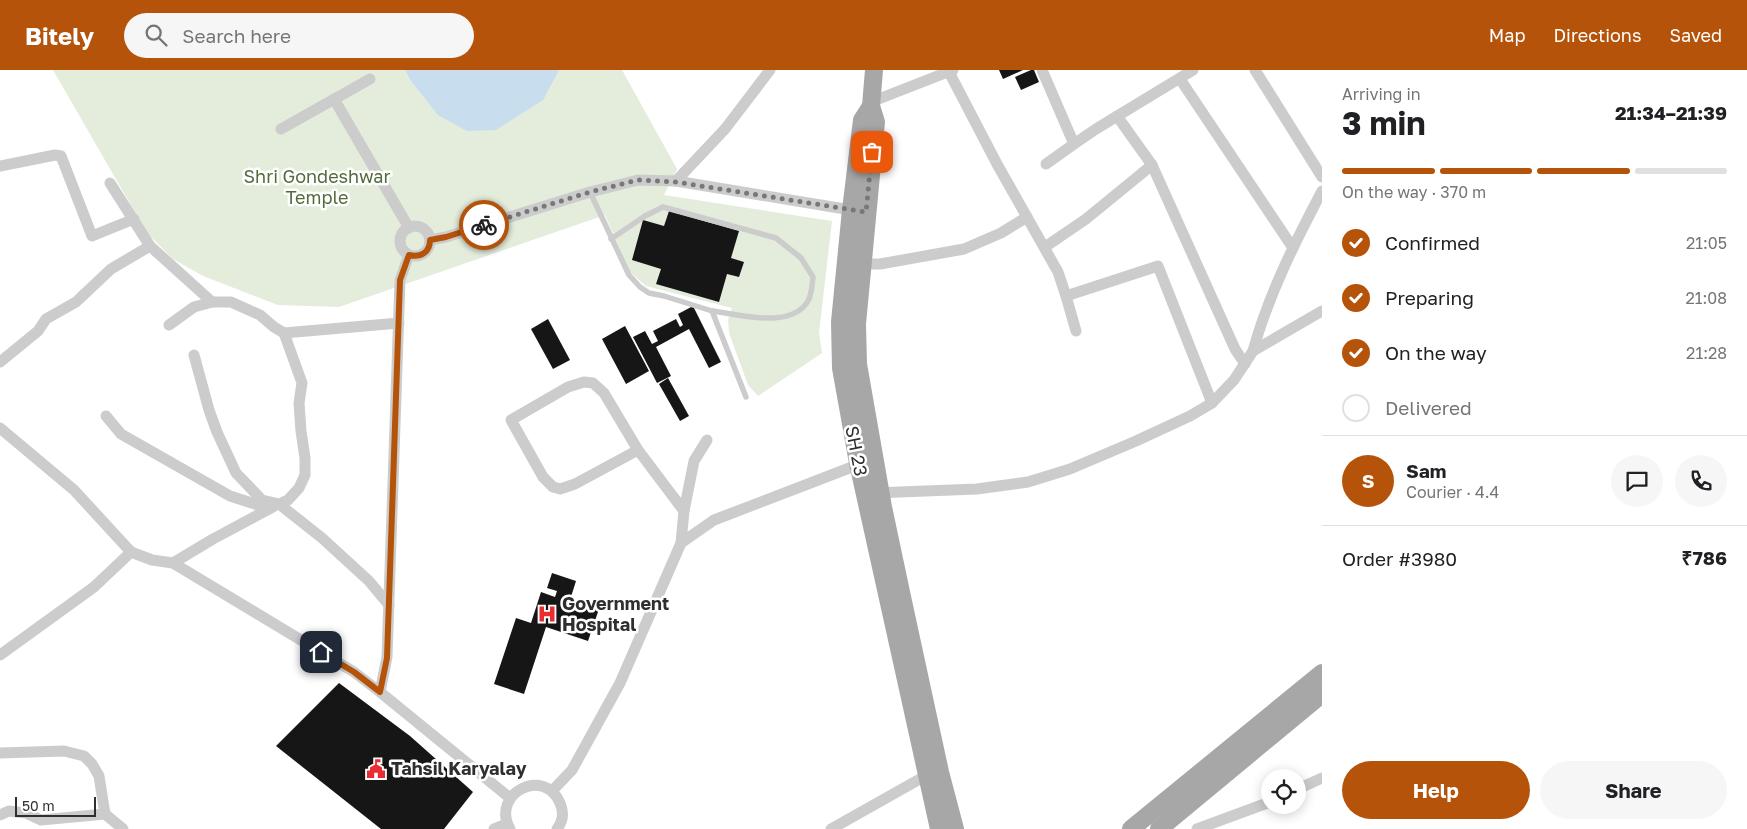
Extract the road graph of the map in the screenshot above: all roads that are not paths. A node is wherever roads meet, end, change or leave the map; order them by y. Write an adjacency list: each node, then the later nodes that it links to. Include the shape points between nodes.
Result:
1 (770, 70): 18 (street, via 725,129)
2 (874, 70): 10 (main road)
3 (1042, 70): 13 (street)
4 (1193, 70): 8 (street)
5 (1255, 70): 17 (street)
6 (951, 71): 10 (street); 23 (street)
7 (370, 79): 9 (street)
8 (1180, 79): 11 (street); 30 (street)
9 (334, 99): 12 (street); 25 (street)
10 (871, 104): 22 (main road, via 876,122 865,150)
11 (1117, 116): 13 (street); 15 (street)
12 (281, 129)
13 (1074, 144): 14 (street)
14 (1046, 164)
15 (1152, 165): 29 (street, via 1086,219); 45 (street)
16 (0, 166): 24 (street, via 56,154 61,156 92,236)
17 (1322, 177)
18 (676, 182): 21 (street, via 638,180); 22 (street)
19 (110, 183): 24 (street)
20 (1322, 191): 30 (street)
21 (590, 192): 26 (lane); 27 (street)
22 (859, 211): 32 (main road); 33 (main road)
23 (1027, 217): 29 (street); 32 (street, via 964,249 880,264)
24 (134, 219): 28 (street)
25 (408, 228): 27 (street, via 423,229); 31 (street, via 402,234 400,244)
26 (611, 239): 36 (lane, via 629,275 644,290); 36 (lane, via 663,207 776,238 801,258 813,278 810,299 788,316 757,318)
27 (430, 240): 31 (street, via 426,251 418,256)
28 (150, 246): 35 (street); 44 (street, via 111,269 76,302 46,319 38,331)
29 (1045, 247): 34 (street)
30 (1293, 248): 42 (street, via 1259,328)
31 (409, 255): 38 (street, via 400,280)
32 (861, 264): 33 (main road)
33 (851, 292): 52 (main road, via 857,324)
34 (1066, 296): 40 (street); 47 (street, via 1158,266)
35 (212, 302): 39 (street, via 194,307); 41 (street, via 231,302 260,315)
36 (712, 311): 46 (lane)
37 (1322, 311): 42 (street)
38 (399, 323): 41 (street); 59 (street)
39 (168, 325)
40 (1076, 331)
41 (284, 333): 54 (street, via 302,383 299,402 305,475 299,488)
42 (1253, 351): 45 (street)
43 (194, 355): 54 (street, via 211,417 236,473 262,500)
44 (0, 362)
45 (1245, 364): 47 (street)
46 (746, 398)
47 (1212, 403): 53 (street, via 1120,448 1028,482 977,489)
48 (106, 416): 54 (street, via 121,434 230,496 261,506)
49 (0, 428): 57 (street, via 74,490)
50 (707, 440): 55 (street, via 694,461)
51 (638, 450): 51 (street, via 560,489 553,487 544,477 511,420 568,386 593,383 604,393); 55 (street)
52 (866, 461): 53 (main road); 56 (street, via 714,520)
53 (873, 493): 65 (main road)
54 (279, 504): 58 (street); 59 (street, via 369,580)
55 (684, 511): 56 (street)
56 (681, 543): 68 (street, via 620,683 572,770)
57 (131, 552): 58 (street); 60 (street, via 94,587)
58 (173, 563): 62 (street, via 354,672)
59 (389, 605): 62 (street, via 387,658)
60 (0, 654)
61 (1322, 673): 80 (main road)
62 (380, 692): 69 (street)
63 (1322, 694): 81 (main road)
64 (0, 753): 71 (street, via 64,751 84,756 99,776)
65 (934, 773): 73 (main road); 79 (street)
66 (1322, 778): 67 (street)
67 (1306, 785)
68 (552, 791): 69 (street, via 534,785 516,791); 78 (street, via 562,807)
69 (510, 798): 75 (street, via 506,815)
70 (1261, 805): 82 (street)
71 (105, 814): 74 (street); 76 (street)
72 (0, 815): 74 (street, via 9,811 26,813)
73 (946, 823)
74 (43, 824)
75 (509, 826): 77 (street)
76 (123, 829)
77 (494, 829)
78 (557, 829)
79 (831, 829)
80 (1131, 829)
81 (1159, 829)
82 (1197, 829)

